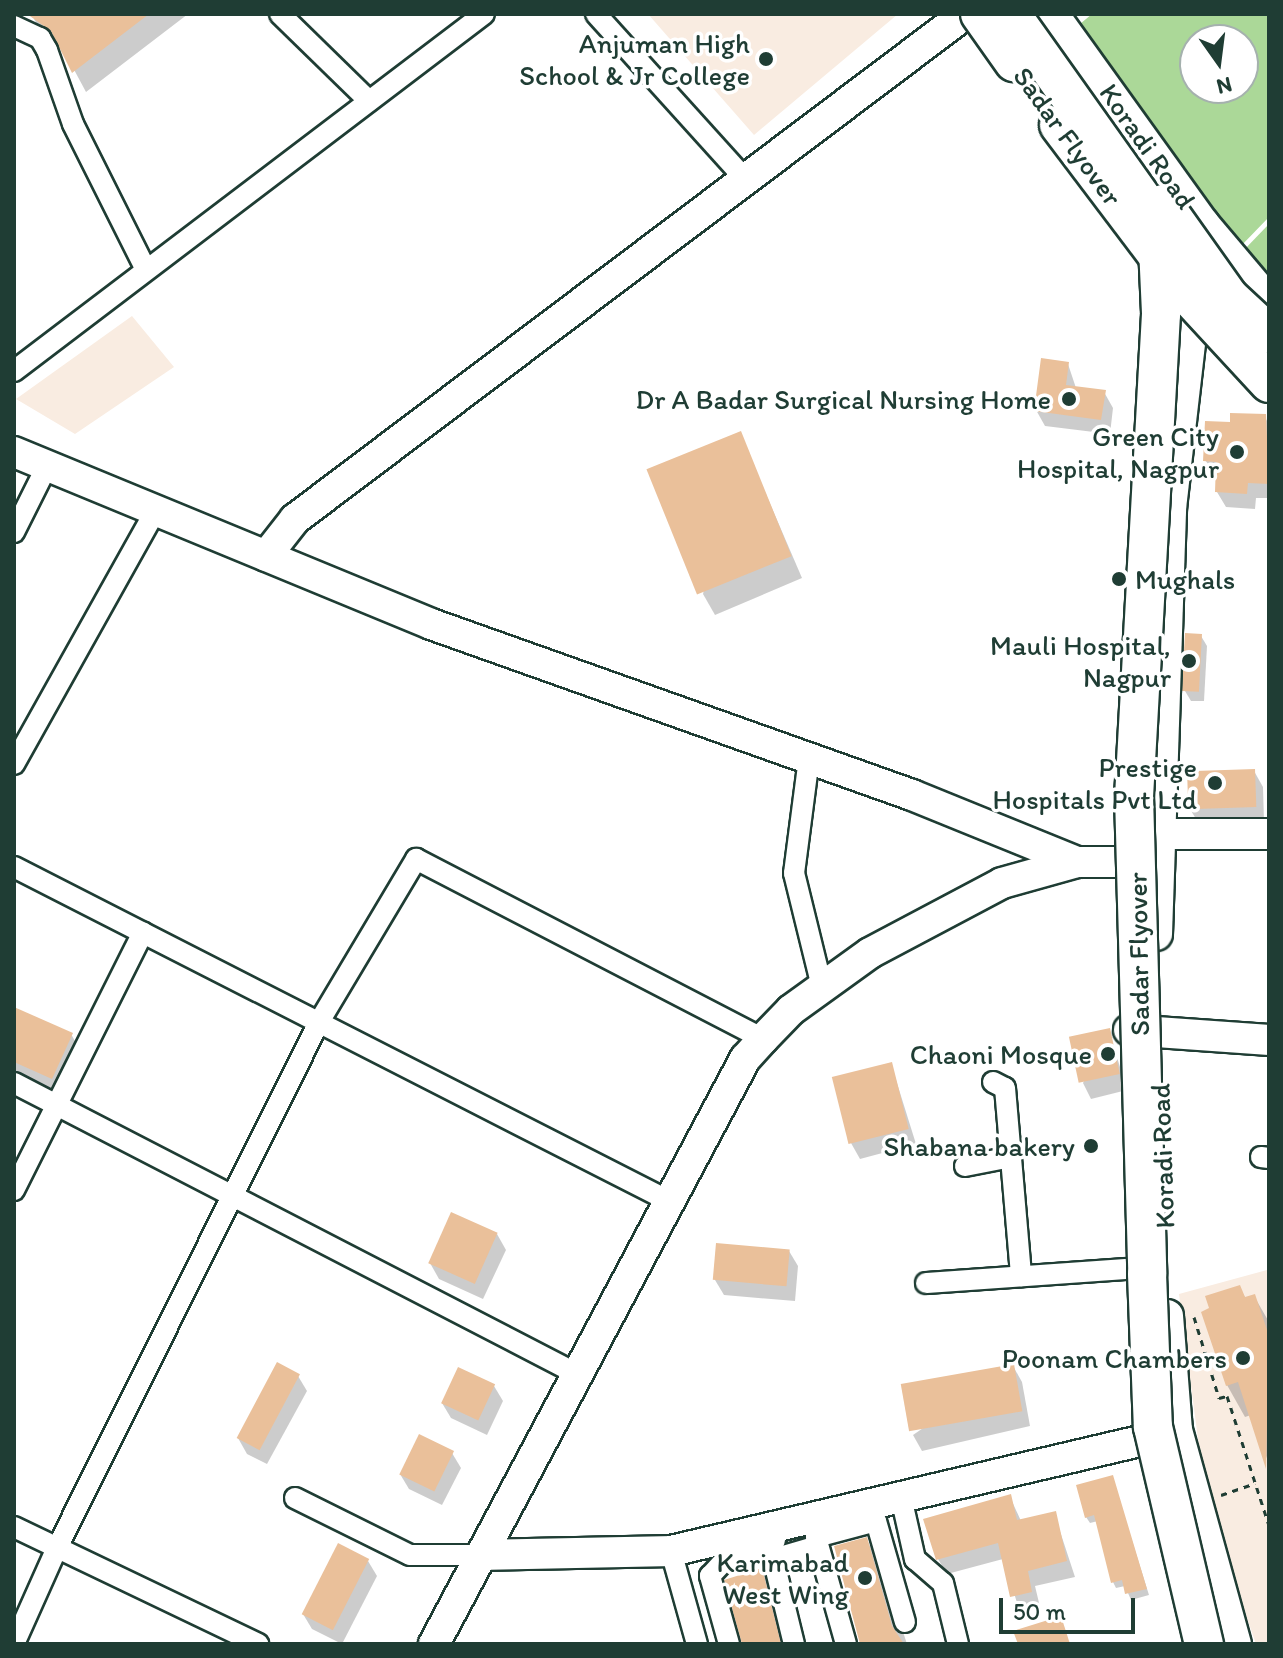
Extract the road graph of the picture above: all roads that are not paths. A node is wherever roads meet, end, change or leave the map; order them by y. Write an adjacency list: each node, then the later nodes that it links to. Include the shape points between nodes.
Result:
1 (280, 14): 10 (street)
2 (484, 14): 10 (street)
3 (596, 14): 11 (street)
4 (965, 14): 11 (street)
5 (980, 14): 18 (highway, Sadar Flyover, bridge, via 1177,282)
6 (992, 14): 14 (main road)
7 (1011, 14): 69 (highway, Sadar Flyover, bridge, via 1148,207 1158,247 1161,314 1134,796 1146,1259 1153,1427)
8 (1052, 14): 12 (main road, Koradi Road)
9 (14, 26): 15 (street, via 40,38 47,50 73,124)
10 (369, 101): 15 (street)
11 (745, 179): 25 (street, via 295,519)
12 (1168, 193): 13 (main road, Koradi Road); 14 (main road, Koradi Road); 18 (highway, Sadar Flyover, bridge); 70 (highway, Sadar Flyover, bridge, via 1169,319 1143,782 1160,1414)
13 (1203, 224): 16 (main road, Koradi Road); 17 (main road, Koradi Road)
14 (1164, 244): 16 (main road); 29 (main road, Koradi Road, via 1128,671)
15 (146, 270): 19 (street)
16 (1201, 286): 18 (main road); 20 (main road, Koradi Road)
17 (1269, 302)
18 (1267, 357): 20 (main road, via 1222,353)
19 (14, 371)
20 (1185, 380): 29 (main road, Koradi Road)
21 (14, 452): 22 (street)
22 (47, 466): 23 (street); 24 (street)
23 (157, 508): 25 (street); 27 (street)
24 (14, 532)
25 (266, 556): 26 (street, via 431,624)
26 (809, 758): 30 (street); 33 (street, via 794,873)
27 (14, 764)
28 (1269, 834): 29 (street)
29 (1139, 848): 30 (street); 35 (main road, Koradi Road)
30 (1077, 862): 33 (street, via 1002,883 870,953)
31 (14, 867): 32 (street)
32 (143, 932): 34 (street); 40 (street)
33 (822, 987): 36 (street)
34 (319, 1022): 36 (street, via 416,859); 44 (street); 45 (street)
35 (1143, 1030): 37 (street); 46 (main road, Koradi Road); 71 (main road, Koradi Road, via 1176,1430)
36 (763, 1039): 45 (street, via 745,1059)
37 (1269, 1040)
38 (993, 1082): 41 (street, via 1005,1088)
39 (14, 1083): 40 (street)
40 (57, 1105): 43 (street); 44 (street)
41 (1011, 1157): 42 (street); 47 (street)
42 (965, 1166)
43 (14, 1190)
44 (232, 1196): 49 (street); 56 (street)
45 (669, 1201): 49 (street)
46 (1140, 1268): 47 (street); 50 (main road, Koradi Road)
47 (1021, 1276): 48 (street)
48 (926, 1283)
49 (577, 1374): 58 (street)
50 (1146, 1440): 51 (street); 68 (main road, Koradi Road, via 1159,1518)
51 (901, 1497): 54 (street); 67 (street, via 915,1559 943,1583)
52 (295, 1498): 58 (street, via 410,1555)
53 (14, 1527): 56 (street)
54 (777, 1539): 55 (street); 55 (street, via 801,1535); 57 (street); 64 (street, via 726,1559 710,1576); 65 (street)
55 (817, 1542): 59 (street, via 876,1521); 66 (street)
56 (57, 1548): 60 (street); 61 (street)
57 (671, 1551): 58 (street); 63 (street)
58 (481, 1555): 62 (street)
59 (905, 1622)
60 (14, 1644)
61 (258, 1644)
62 (434, 1644)
63 (697, 1644)
64 (729, 1644)
65 (794, 1644)
66 (846, 1644)
67 (958, 1644)
68 (1191, 1644)
69 (1204, 1644)
70 (1218, 1644)
71 (1235, 1644)

